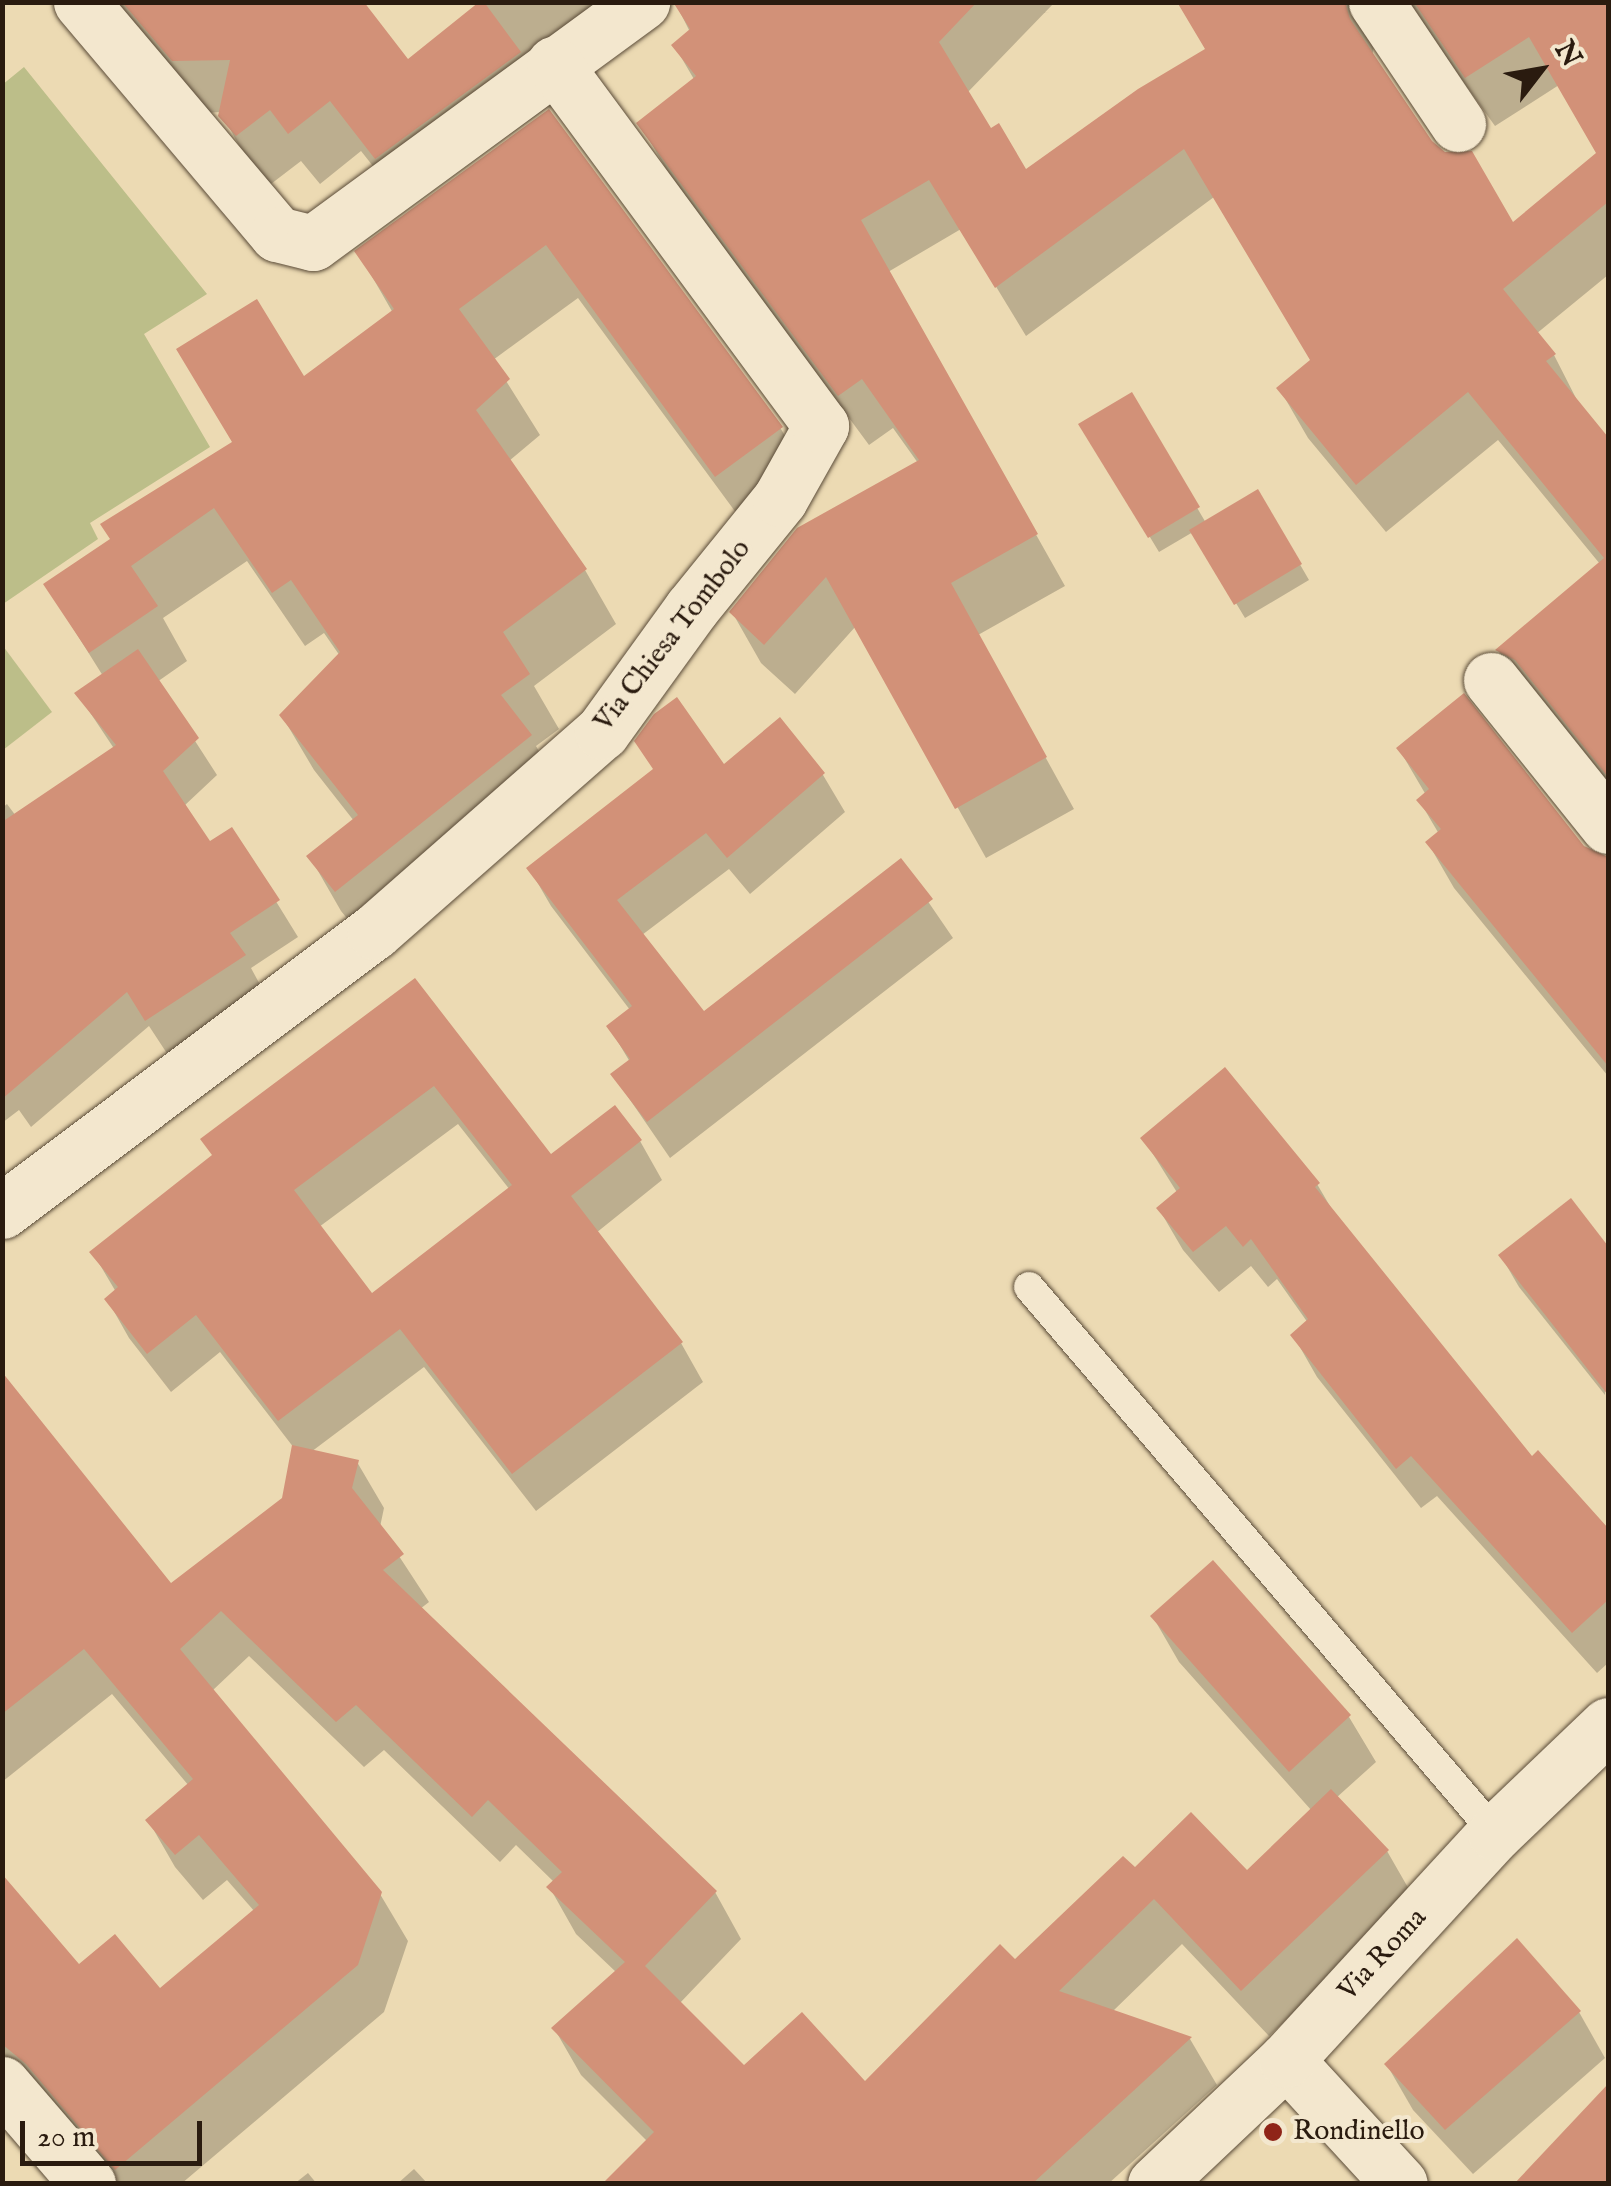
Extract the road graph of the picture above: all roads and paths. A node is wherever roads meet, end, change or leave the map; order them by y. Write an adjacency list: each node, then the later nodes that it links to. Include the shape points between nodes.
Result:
1 (81, 2): 4 (street, via 277,234 313,243)
2 (642, 2): 4 (street)
3 (1376, 2): 5 (street)
4 (554, 64): 8 (street, Via Chiesa Tombolo, via 822,426 780,500 602,732 374,932)
5 (1458, 124)
6 (1491, 680): 7 (street)
7 (1608, 826)
8 (2, 1211)
9 (1029, 1287): 11 (lane)
10 (1608, 1725): 11 (street, Via Roma)
11 (1495, 1833): 12 (street, Via Roma)
12 (1286, 2060): 15 (street, Via Roma); 16 (street)
13 (2, 2084): 14 (street)
14 (88, 2184)
15 (1155, 2184)
16 (1400, 2184)

